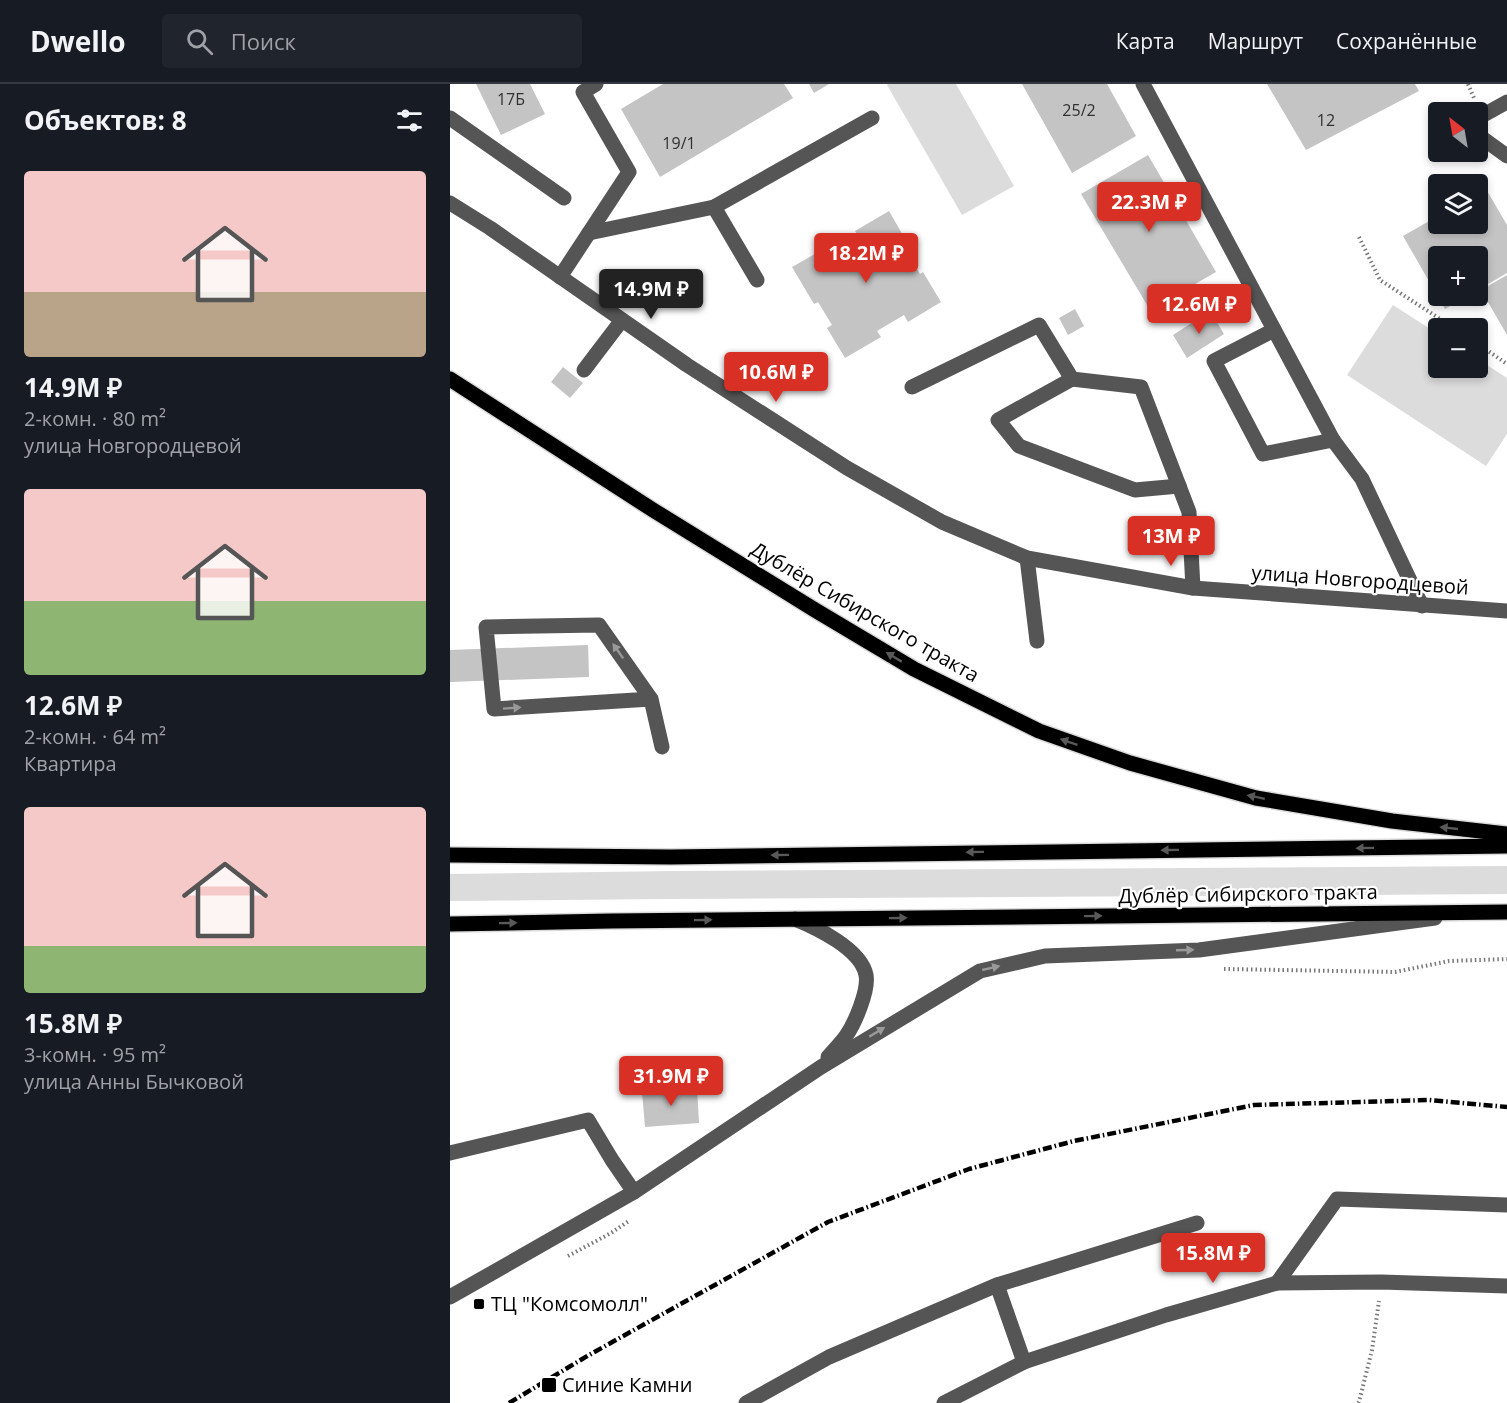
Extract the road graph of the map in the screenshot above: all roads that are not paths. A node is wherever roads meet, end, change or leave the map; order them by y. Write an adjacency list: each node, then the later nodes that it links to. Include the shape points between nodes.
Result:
1 (596, 84): 12 (street, via 583,92 629,172)
2 (1143, 84): 16 (street)
3 (1507, 102): 4 (street)
4 (1488, 112)
5 (450, 118): 9 (street)
6 (872, 118): 11 (street)
7 (1488, 142): 8 (street)
8 (1507, 156)
9 (564, 198)
10 (450, 203): 13 (street, улица Новгородцевой)
11 (714, 207): 12 (street); 14 (street)
12 (589, 233): 13 (street)
13 (560, 277): 15 (street, улица Новгородцевой)
14 (757, 280)
15 (622, 320): 17 (street); 23 (street, улица Новгородцевой, via 847,468 942,522)
16 (1274, 330): 21 (street); 21 (street, via 1214,361 1263,454)
17 (584, 370)
18 (450, 379): 30 (main road, Дублёр Сибирского тракта, one-way to 18, via 1392,821 1256,798 1130,764 1039,731 914,669 815,610)
19 (1072, 380): 20 (street, via 1039,326); 22 (street, via 1141,387); 22 (street, via 998,420 1019,446 1135,490)
20 (912, 387)
21 (1333, 440): 25 (street, via 1362,479)
22 (1179, 486): 24 (street, via 1189,512)
23 (1027, 558): 24 (street, улица Новгородцевой); 27 (street)
24 (1193, 588): 25 (street, улица Новгородцевой)
25 (1422, 606): 26 (street, улица Новгородцевой)
26 (1507, 611)
27 (1037, 641)
28 (651, 699): 28 (street, one-way to 28, via 599,625 486,627 494,709); 29 (street)
29 (662, 747)
30 (1507, 834)
31 (1507, 846): 32 (main road, one-way to 32, via 671,857)
32 (450, 855)
33 (1507, 912): 34 (main road, Дублёр Сибирского тракта)
34 (1473, 913): 35 (main road, Дублёр Сибирского тракта, one-way to 34); 37 (street, one-way to 34, via 980,971 1045,956 1198,950)
35 (795, 919): 36 (main road, Дублёр Сибирского тракта, one-way to 35); 37 (street, via 815,927 858,958 866,974 855,1020)
36 (450, 924)
37 (820, 1067): 39 (street)
38 (450, 1153): 39 (street, via 588,1120)
39 (634, 1192): 45 (street)
40 (1507, 1205): 42 (street, via 1337,1199)
41 (1197, 1223): 43 (street)
42 (1277, 1283): 44 (street); 46 (street)
43 (997, 1285): 46 (street); 47 (street, via 829,1357)
44 (1507, 1286)
45 (450, 1297)
46 (1024, 1362): 48 (street)
47 (746, 1403)
48 (944, 1403)

